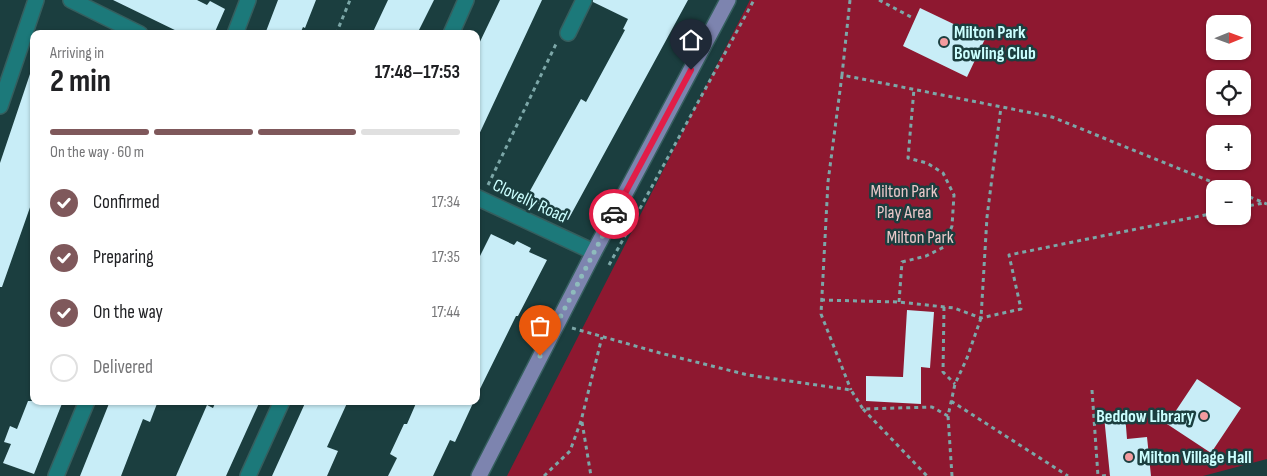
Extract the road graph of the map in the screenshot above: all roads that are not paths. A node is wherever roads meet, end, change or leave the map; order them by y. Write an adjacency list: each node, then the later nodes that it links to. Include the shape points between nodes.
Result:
1 (36, 0): 11 (street)
2 (70, 0): 7 (street)
3 (248, 0): 8 (street)
4 (466, 0): 9 (street)
5 (584, 0): 10 (street)
6 (724, 1): 13 (main road)
7 (132, 30)
8 (237, 30)
9 (453, 30)
10 (568, 33)
11 (0, 106)
12 (480, 198): 13 (street, Clovelly Road)
13 (594, 252): 18 (main road)
14 (85, 405): 16 (street)
15 (280, 405): 17 (street)
16 (56, 476)
17 (248, 476)
18 (479, 476)

